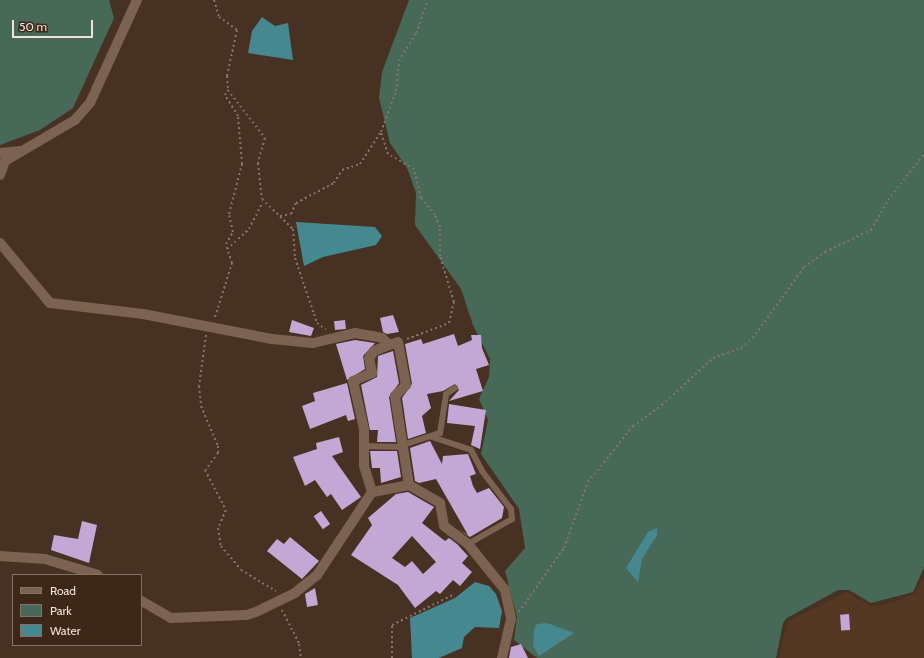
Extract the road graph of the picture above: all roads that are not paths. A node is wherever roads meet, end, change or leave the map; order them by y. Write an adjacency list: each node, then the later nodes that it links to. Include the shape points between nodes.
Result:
1 (137, 0): 2 (street, via 90,103 75,120)
2 (20, 151): 3 (street); 4 (street, via 5,161)
3 (0, 153)
4 (0, 175)
5 (0, 243): 6 (street, via 50,303 211,327 272,339 313,343 343,333 370,335)
6 (394, 344): 9 (street, via 374,351 369,358 372,373 353,381 364,429); 10 (street, via 406,385 395,396)
7 (455, 388): 8 (lane, via 446,394 442,430)
8 (432, 437): 10 (lane); 13 (lane, via 471,450 482,471 511,509 512,519)
9 (362, 446): 10 (lane); 12 (street)
10 (403, 446): 11 (street)
11 (409, 485): 12 (street); 13 (street, via 440,503 444,526)
12 (372, 492): 16 (street, via 317,575 284,599 246,615 178,619 165,616)
13 (468, 544): 17 (street, via 506,590 510,613)
14 (0, 556): 15 (street, via 44,559)
15 (95, 574)
16 (142, 602)
17 (502, 658)

